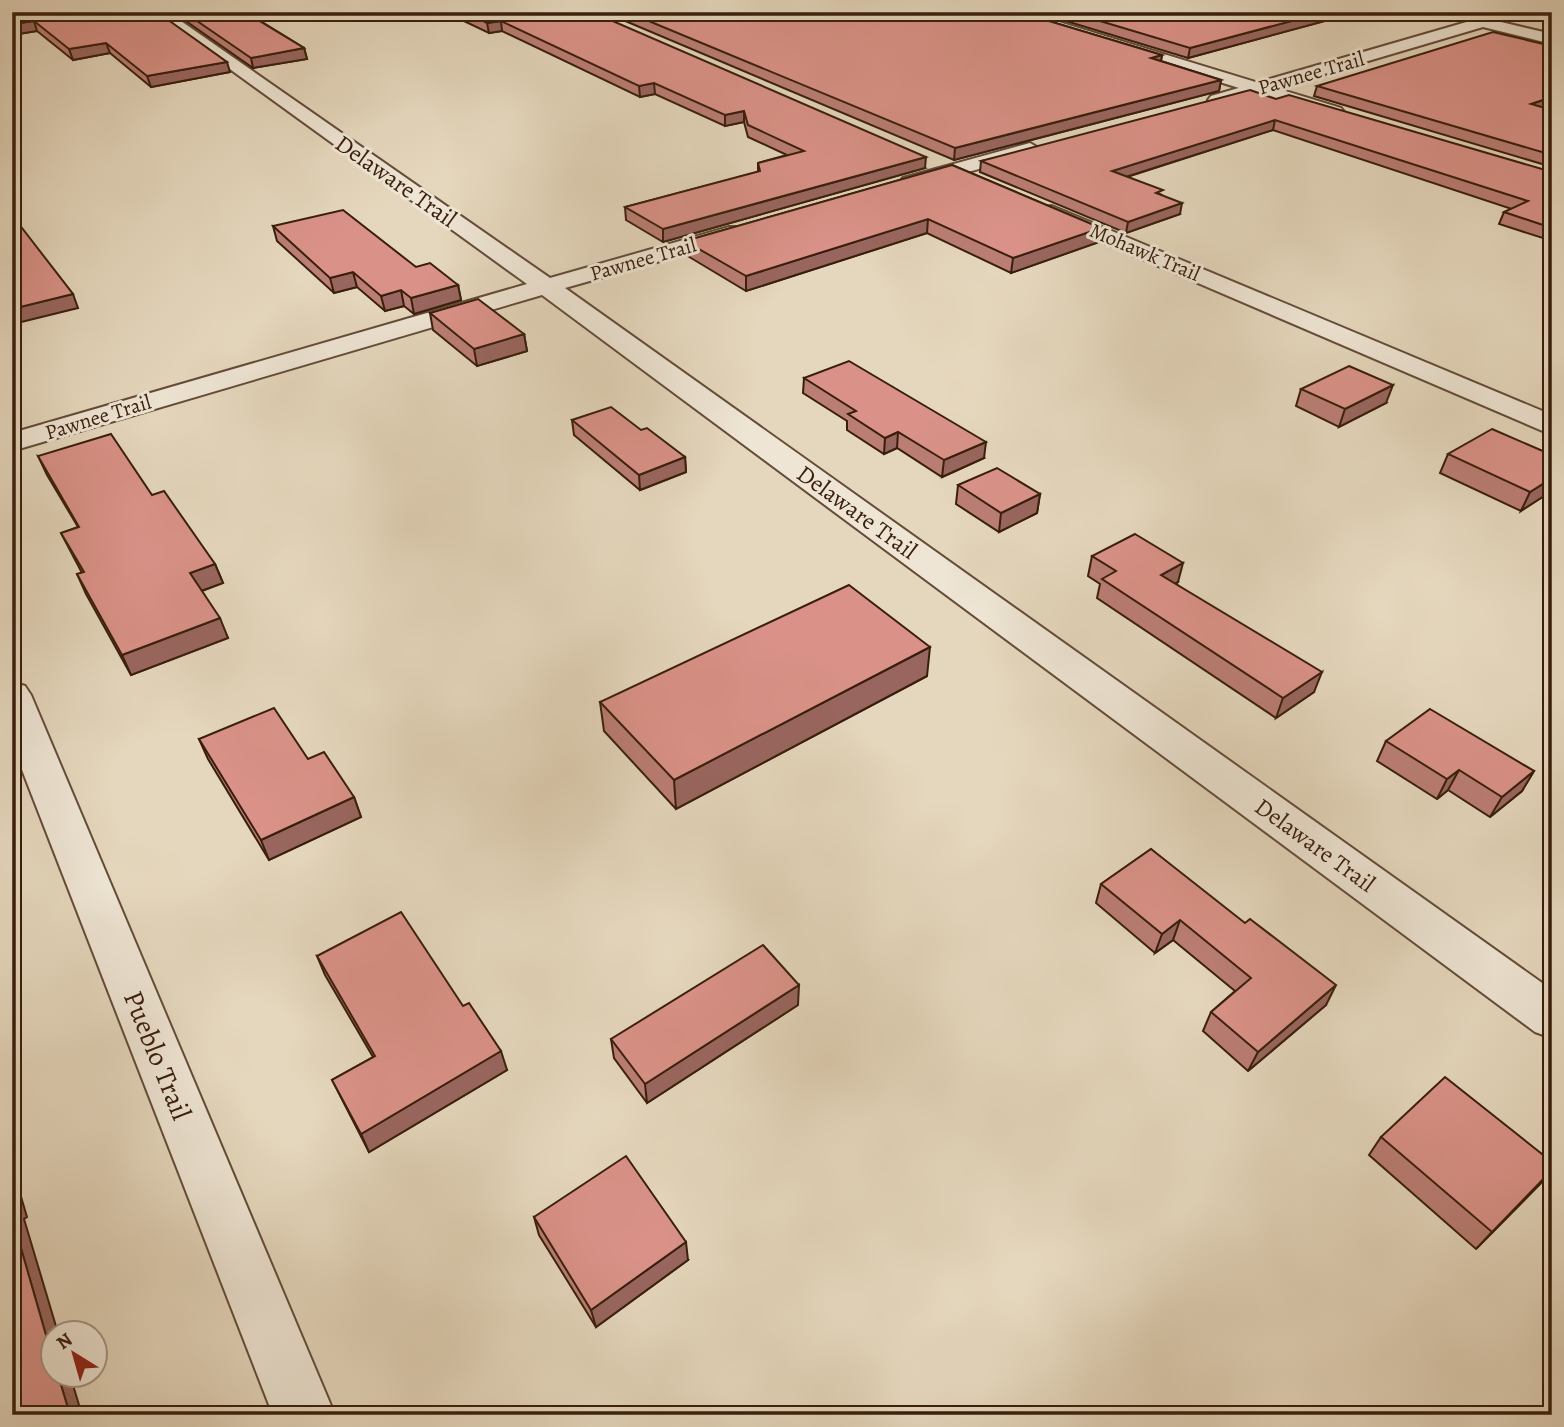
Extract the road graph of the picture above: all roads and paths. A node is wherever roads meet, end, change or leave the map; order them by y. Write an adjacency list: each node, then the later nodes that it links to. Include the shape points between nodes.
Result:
1 (158, 12): 17 (street, Delaware Trail)
2 (1009, 12): 7 (street)
3 (1518, 12): 5 (street, Pawnee Trail)
4 (1450, 15): 5 (street)
5 (1483, 22): 6 (street); 7 (street, Pawnee Trail)
6 (1552, 39)
7 (1258, 89): 8 (street, Pawnee Trail); 9 (street)
8 (1191, 107)
9 (1352, 117)
10 (1044, 145): 12 (street)
11 (925, 159): 12 (street)
12 (951, 170): 13 (street); 14 (street)
13 (989, 186)
14 (885, 189)
15 (1028, 202): 18 (street, Mohawk Trail)
16 (755, 227): 17 (street, Pawnee Trail)
17 (547, 287): 19 (street, Pawnee Trail); 21 (street, Delaware Trail)
18 (1552, 426)
19 (12, 442)
20 (12, 695): 22 (street, Pueblo Trail)
21 (1552, 1017)
22 (304, 1415)

